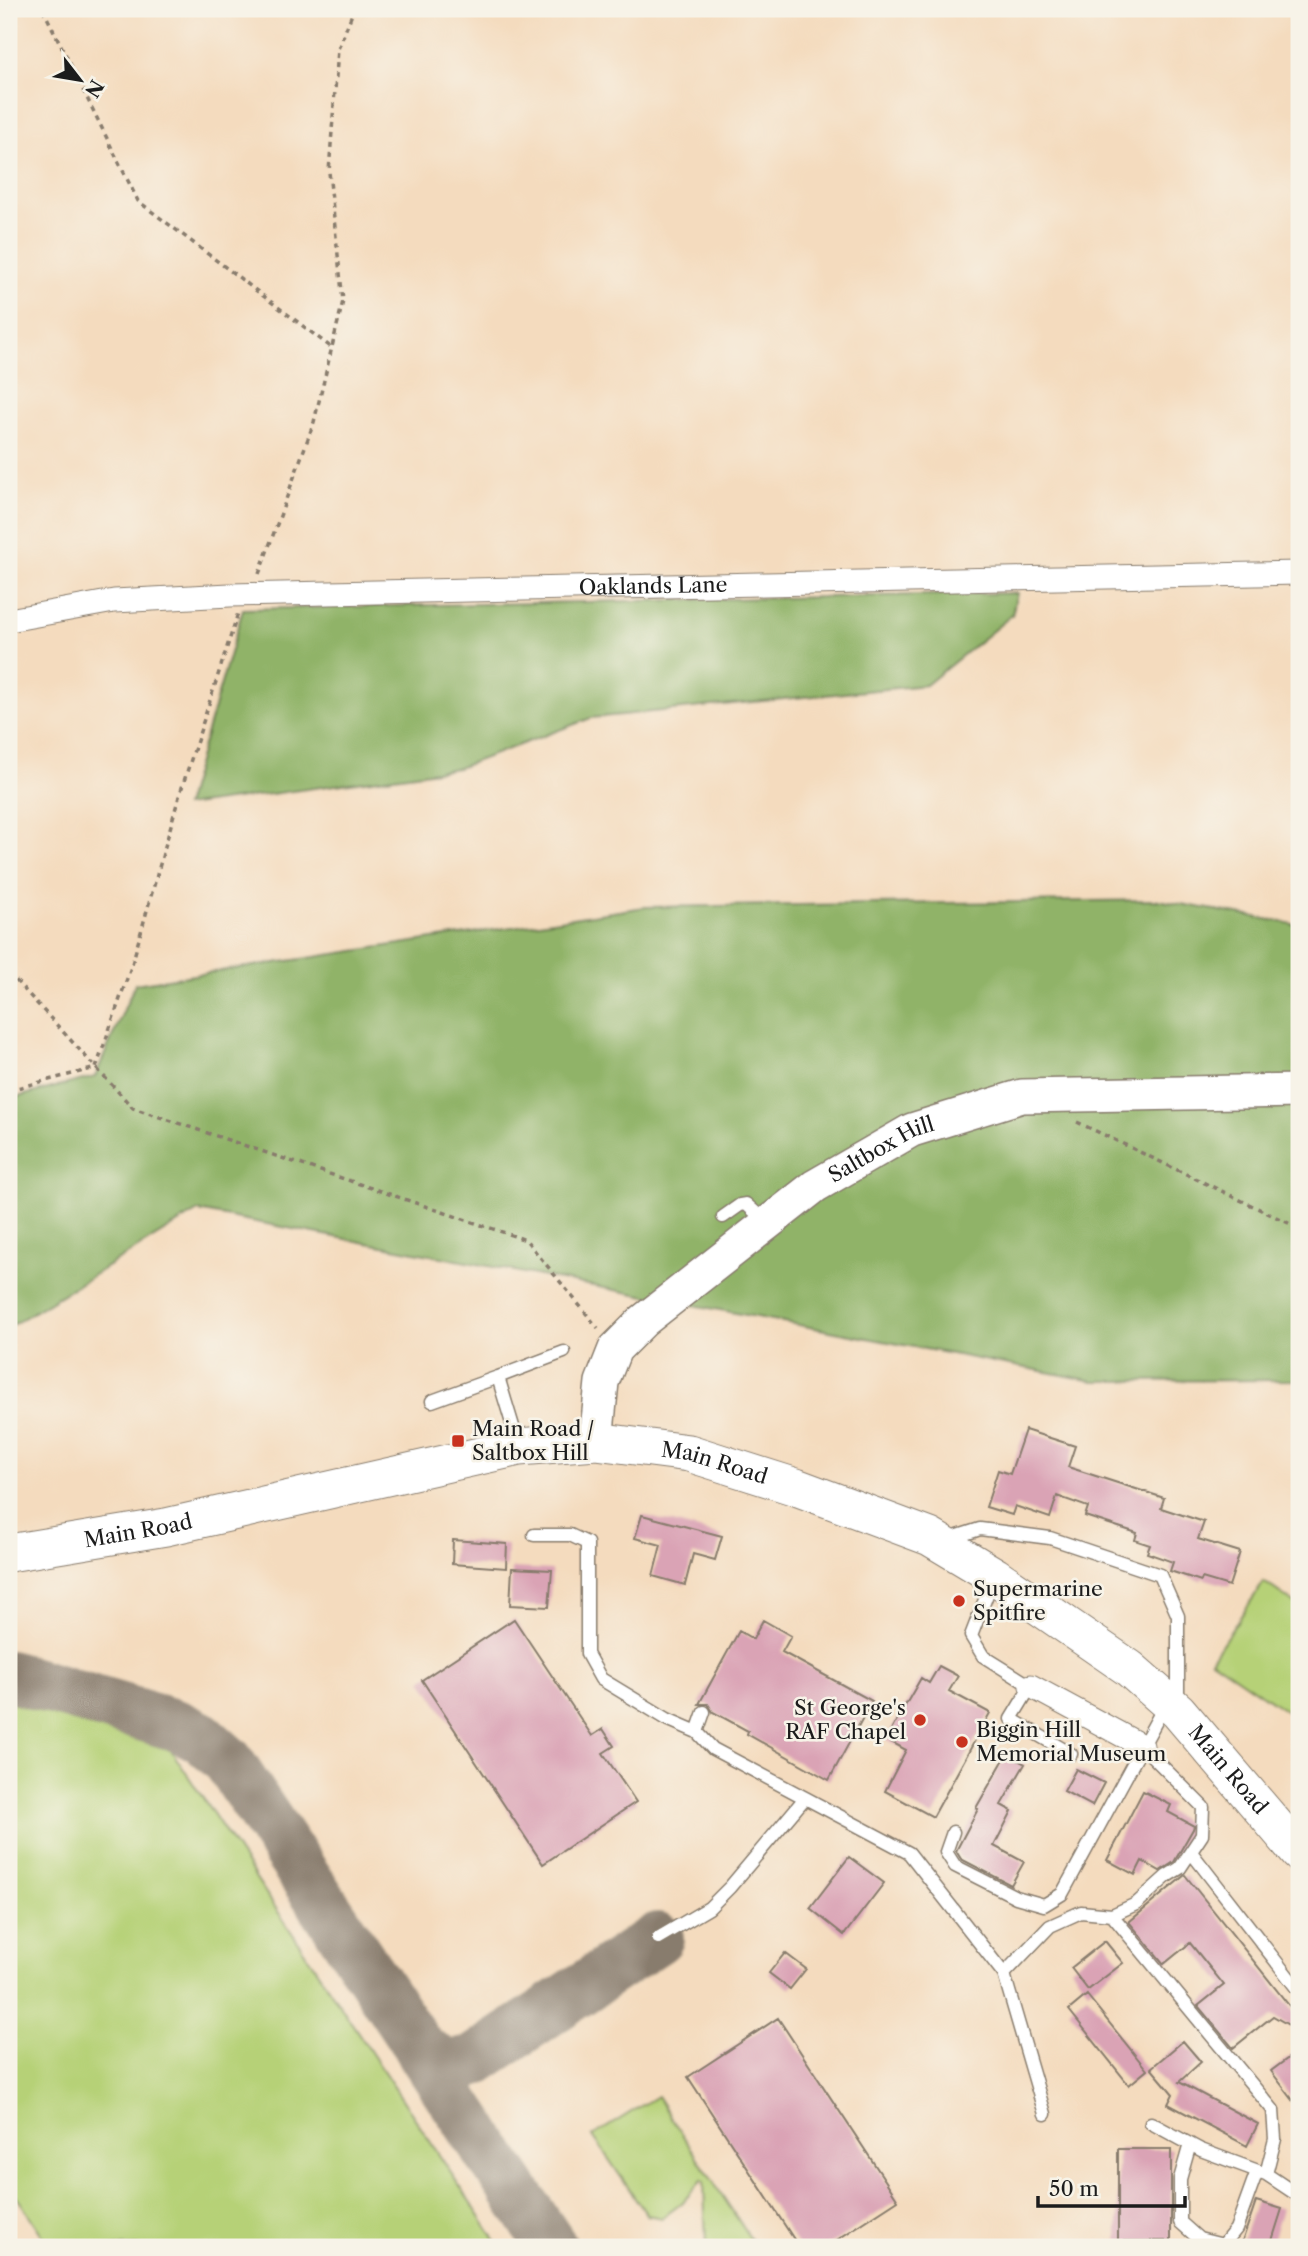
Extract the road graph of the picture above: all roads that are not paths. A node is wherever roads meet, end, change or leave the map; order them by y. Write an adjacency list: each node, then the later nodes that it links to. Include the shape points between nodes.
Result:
1 (1299, 573): 2 (street, Oaklands Lane, via 244,595 114,601)
2 (9, 620)
3 (1299, 1091): 5 (street, Saltbox Hill, via 1022,1096 912,1130 815,1186)
4 (723, 1217): 5 (lane, via 746,1204)
5 (767, 1224): 9 (street, Saltbox Hill, via 643,1321 615,1349 602,1382)
6 (564, 1352): 7 (lane)
7 (498, 1377): 8 (lane); 10 (lane)
8 (432, 1401)
9 (596, 1441): 10 (main road, Main Road); 12 (main road, Main Road, via 689,1453 796,1487)
10 (519, 1447): 13 (main road, Main Road, via 166,1527)
11 (534, 1535): 18 (lane, via 570,1535 587,1543 587,1654 601,1679)
12 (939, 1542): 14 (main road, Main Road); 16 (lane, via 980,1529 1050,1538 1160,1575 1178,1616)
13 (9, 1553)
14 (995, 1576): 15 (lane, via 971,1636 983,1656); 16 (main road, Main Road, via 1129,1668)
15 (1031, 1686): 19 (street); 20 (lane, via 1011,1719)
16 (1172, 1706): 19 (lane); 24 (main road, Main Road)
17 (704, 1712): 18 (lane)
18 (696, 1732): 21 (lane, via 713,1749)
19 (1142, 1746): 22 (lane, via 1062,1894 1044,1905 1016,1897 955,1866 946,1852); 23 (lane, via 1203,1808 1202,1835)
20 (1071, 1754)
21 (805, 1798): 26 (lane, via 709,1908); 27 (lane, via 909,1853)
22 (953, 1832)
23 (1191, 1852): 25 (lane, via 1180,1868 1136,1904); 28 (lane)
24 (1299, 1853)
25 (1112, 1915): 27 (lane, via 1080,1912 1050,1926); 32 (lane, via 1273,2110 1275,2138)
26 (658, 1937)
27 (1004, 1975): 29 (lane)
28 (1299, 1992)
29 (1045, 2114)
30 (1151, 2123): 31 (lane)
31 (1190, 2144): 32 (lane); 32 (lane, via 1180,2179 1180,2222 1199,2239 1223,2245 1236,2229)
32 (1262, 2172): 33 (lane)
33 (1299, 2196)

